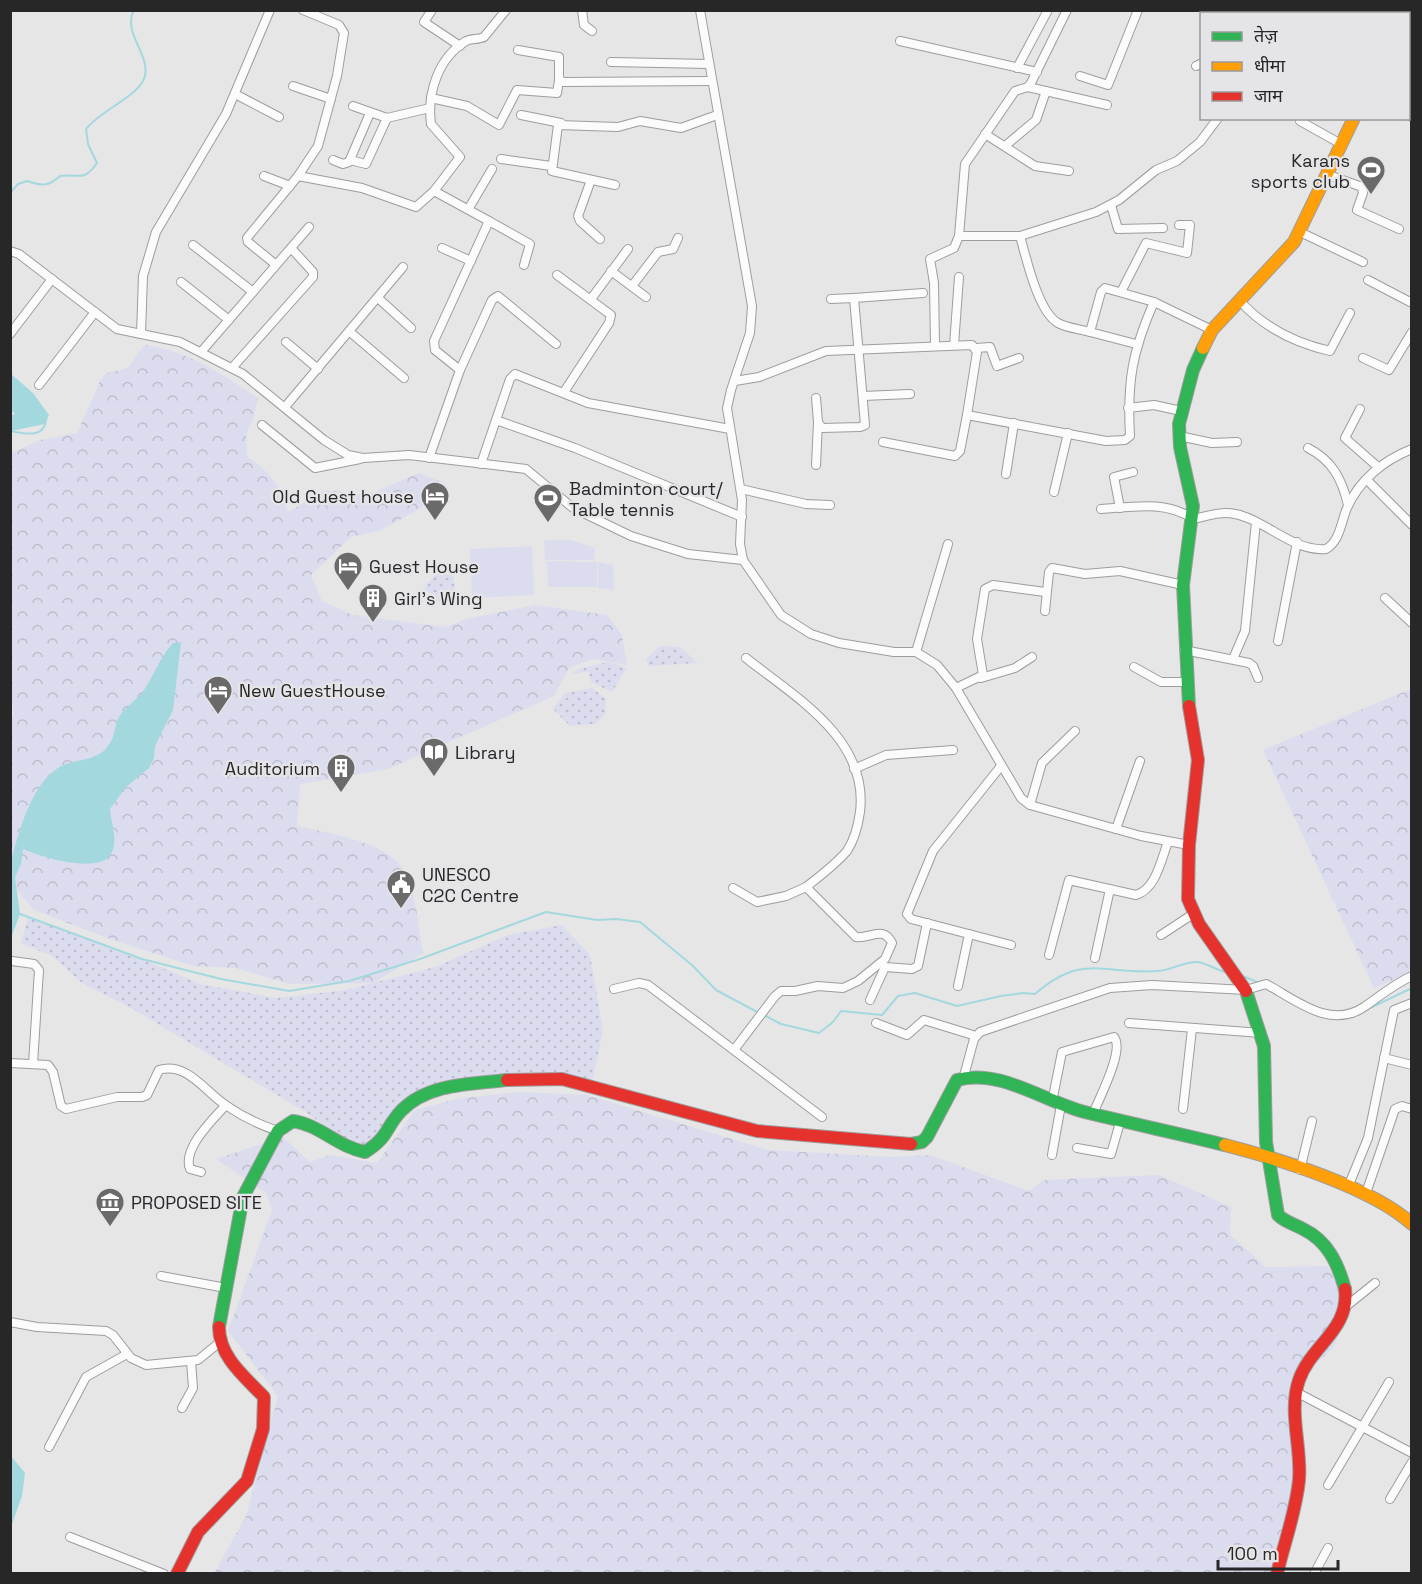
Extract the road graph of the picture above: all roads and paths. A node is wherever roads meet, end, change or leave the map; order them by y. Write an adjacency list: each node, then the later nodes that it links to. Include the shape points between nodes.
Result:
1 (270, 10): 24 (street)
2 (303, 10): 26 (street, via 343,29)
3 (432, 10): 12 (street, via 424,22)
4 (506, 10): 12 (street, via 484,37)
5 (582, 10): 10 (street, via 584,25)
6 (700, 10): 15 (street)
7 (1048, 10): 16 (street)
8 (1067, 10): 17 (street)
9 (1138, 10): 18 (street, via 1108,85)
10 (592, 31)
11 (900, 41): 16 (street)
12 (460, 46): 25 (street, via 436,75)
13 (518, 50): 19 (street, via 559,57)
14 (611, 62): 15 (street)
15 (709, 64): 20 (street)
16 (1017, 68): 17 (street)
17 (1037, 72): 22 (street)
18 (1080, 76)
19 (559, 80): 20 (street); 25 (street, via 557,93 517,90 499,125 467,106)
20 (711, 81): 31 (street)
21 (293, 86): 26 (street)
22 (1028, 87): 23 (street); 39 (street, via 1014,91)
23 (1046, 91): 27 (street); 41 (street, via 1036,120)
24 (235, 94): 33 (street); 104 (street, via 204,156 156,232 142,276)
25 (431, 98): 29 (street)
26 (331, 99): 50 (street, via 316,152)
27 (1107, 105)
28 (353, 106): 30 (street)
29 (430, 108): 34 (street); 54 (street, via 432,128 460,157)
30 (370, 113): 34 (street); 44 (street)
31 (717, 115): 38 (street, via 681,128 640,121 618,127); 119 (street, via 752,306 750,333)
32 (521, 116): 38 (street)
33 (279, 117)
34 (387, 118): 44 (street, via 366,165)
35 (1216, 120): 55 (street, via 1177,161 1156,170)
36 (1353, 120): 40 (street)
37 (1300, 121): 40 (street)
38 (561, 123): 45 (street)
39 (985, 134): 41 (street); 63 (street, via 963,173)
40 (1341, 144): 48 (street)
41 (1005, 146): 47 (street, via 1035,166)
42 (501, 159): 45 (street)
43 (333, 160): 44 (street, via 345,164)
44 (350, 160)
45 (551, 166): 51 (street, via 554,173)
46 (492, 169): 56 (street)
47 (1069, 171)
48 (1326, 174): 61 (street, via 1362,187 1357,210); 62 (street)
49 (264, 176): 53 (street)
50 (298, 176): 53 (street); 54 (street, via 362,188 416,207)
51 (591, 180): 52 (street); 66 (street, via 578,218)
52 (615, 185)
53 (290, 186): 74 (street, via 247,238)
54 (434, 191): 56 (street)
55 (1111, 205): 60 (street, via 1118,229); 64 (street)
56 (468, 208): 57 (street)
57 (489, 221): 72 (street); 75 (street, via 530,244)
58 (1179, 225): 85 (street, via 1190,225 1187,253 1146,243)
59 (309, 227): 68 (street)
60 (1163, 228)
61 (1399, 229)
62 (1300, 232): 73 (street); 92 (street, via 1281,258)
63 (959, 236): 64 (street); 108 (street, via 954,248 930,259)
64 (1020, 236): 101 (street, via 1034,283 1051,316 1058,323)
65 (678, 238): 83 (street, via 673,249 658,252)
66 (600, 239)
67 (193, 245): 84 (street)
68 (291, 248): 74 (street); 115 (street, via 314,278)
69 (442, 248): 72 (street)
70 (628, 249): 77 (street)
71 (10, 251): 80 (street)
72 (471, 261): 117 (street, via 433,346)
73 (1363, 262)
74 (275, 264): 84 (street)
75 (524, 265)
76 (403, 267): 88 (street)
77 (611, 271): 83 (street); 90 (street)
78 (557, 274): 90 (street)
79 (958, 277): 109 (street)
80 (52, 279): 95 (street); 103 (street)
81 (1368, 280): 94 (street)
82 (181, 282): 97 (street)
83 (632, 286): 87 (street)
84 (253, 292): 97 (street)
85 (1121, 292): 93 (street); 101 (street, via 1102,290)
86 (923, 293): 89 (street)
87 (646, 297)
88 (378, 298): 98 (street); 100 (street)
89 (854, 298): 91 (street); 111 (street)
90 (591, 299): 121 (street, via 609,311 611,319)
91 (831, 299)
92 (1239, 300): 96 (street, via 1278,332 1330,351); 99 (street)
93 (1154, 302): 99 (street); 107 (street)
94 (1412, 303)
95 (95, 312): 104 (street, via 117,328); 120 (street)
96 (1350, 313)
97 (229, 320): 112 (street)
98 (411, 328)
99 (1212, 330): 128 (street, via 1193,370)
100 (350, 332): 116 (street); 118 (street)
101 (1089, 332): 107 (street)
102 (1411, 333): 114 (street, via 1389,370)
103 (10, 334)
104 (141, 334): 112 (street, via 174,340)
105 (286, 342): 116 (street)
106 (556, 344): 117 (street, via 498,296 492,300)
107 (1136, 344): 126 (street)
108 (935, 345): 109 (street); 111 (street)
109 (954, 345): 110 (street)
110 (976, 348): 113 (street, via 990,347 998,366); 129 (street)
111 (859, 350): 119 (street, via 826,351 759,377); 123 (street)
112 (201, 352): 115 (street)
113 (1019, 358)
114 (1363, 358)
115 (232, 368): 125 (street)
116 (318, 369): 125 (street)
117 (460, 370): 142 (street)
118 (404, 378)
119 (735, 381): 134 (street, via 728,398)
120 (39, 384)
121 (564, 392): 130 (street, via 515,374); 134 (street, via 595,405)
122 (910, 394): 123 (street)
123 (863, 396): 131 (street, via 863,426 822,428)
124 (816, 398): 131 (street)
125 (285, 407): 141 (street, via 324,440 348,455)
126 (1128, 408): 128 (street, via 1154,405); 135 (street, via 1128,439 1106,441)
127 (1360, 409): 145 (street, via 1344,438)
128 (1181, 411): 136 (street)
129 (967, 415): 132 (street); 137 (street, via 960,451 955,456)
130 (496, 420): 143 (street); 155 (street)
131 (818, 422): 144 (street)
132 (1014, 423): 135 (street); 147 (street)
133 (262, 425): 141 (street, via 315,468)
134 (730, 429): 149 (street)
135 (1068, 433): 150 (street)
136 (1179, 436): 138 (street, via 1216,443); 156 (street)
137 (883, 442)
138 (1237, 442)
139 (1308, 448): 152 (street, via 1334,468)
140 (1412, 449): 145 (street)
141 (363, 458): 142 (street, via 400,454)
142 (429, 458): 143 (street)
143 (481, 464): 161 (street, via 526,469 573,508 647,542 688,554)
144 (816, 465)
145 (1378, 467): 148 (street)
146 (1133, 472): 153 (street, via 1114,477)
147 (1006, 474)
148 (1367, 480): 152 (street); 158 (street)
149 (741, 489): 151 (street, via 806,504); 155 (street)
150 (1054, 492)
151 (830, 505)
152 (1348, 505): 159 (street, via 1332,546 1320,550)
153 (1120, 508): 154 (street); 156 (street, via 1175,508)
154 (1101, 509)
155 (742, 517): 161 (street)
156 (1193, 519): 157 (street, via 1226,513); 162 (street)
157 (1256, 522): 159 (street); 172 (street, via 1245,631)
158 (1412, 525)
159 (1297, 542): 167 (street)
160 (948, 544): 169 (street)
161 (743, 560): 169 (street, via 780,615 811,634 839,643)
162 (1183, 585): 163 (street, via 1120,571 1085,574 1052,568); 168 (street)
163 (1046, 592): 165 (street); 174 (street, via 993,585 985,589 977,639 984,672)
164 (1385, 598): 166 (street)
165 (1045, 611)
166 (1412, 623)
167 (1278, 642)
168 (1184, 650): 172 (street); 176 (street)
169 (916, 652): 177 (street, via 937,665)
170 (1032, 657): 174 (street, via 1015,668)
171 (746, 658): 182 (street, via 836,732)
172 (1233, 659): 175 (street, via 1252,664)
173 (1134, 668): 176 (street, via 1161,682)
174 (981, 678): 177 (street)
175 (1258, 678)
176 (1186, 682): 186 (street, via 1198,760)
177 (956, 688): 181 (street)
178 (1075, 731): 183 (street, via 1041,763)
179 (953, 750): 182 (street, via 886,755)
180 (1140, 761): 184 (street)
181 (1001, 766): 183 (street, via 1021,798); 191 (street, via 925,866 908,914)
182 (854, 769): 187 (street, via 860,806 853,840 837,862)
183 (1030, 805): 184 (street)
184 (1116, 829): 185 (street)
185 (1168, 842): 186 (street); 189 (street, via 1152,882 1142,893)
186 (1189, 845): 190 (street, via 1188,899)
187 (806, 887): 188 (street, via 757,902); 209 (street, via 856,937 874,933 889,937 891,950 858,981 843,988 818,986 782,991)
188 (733, 888)
189 (1110, 889): 195 (street, via 1074,880 1066,882); 196 (street)
190 (1194, 914): 193 (street); 199 (street)
191 (927, 923): 192 (street); 202 (street, via 918,966 885,967)
192 (969, 934): 194 (street); 200 (street)
193 (1161, 935)
194 (1011, 945)
195 (1049, 955)
196 (1095, 958)
197 (12, 961): 212 (street, via 34,964 39,970)
198 (1412, 976): 199 (street, via 1354,1012 1334,1015 1313,1011 1266,984)
199 (1239, 980): 207 (street); 208 (street, via 1110,988 983,1030)
200 (958, 986)
201 (614, 989): 209 (street, via 639,983 648,985)
202 (870, 1000)
203 (1412, 1003): 210 (street, via 1394,1010)
204 (876, 1023): 208 (street, via 907,1035 924,1020)
205 (1129, 1023): 206 (street)
206 (1192, 1029): 207 (street); 217 (street)
207 (1261, 1033): 226 (street)
208 (976, 1036): 214 (street)
209 (734, 1050): 220 (street)
210 (1384, 1058): 213 (street); 229 (street, via 1368,1138)
211 (10, 1064): 212 (street)
212 (33, 1064): 216 (street, via 51,1068 62,1108 117,1097 142,1097 147,1095 155,1074 165,1068 189,1074)
213 (1412, 1065)
214 (964, 1076): 215 (street, via 999,1081); 223 (street, via 954,1086 927,1137 905,1145 757,1131 622,1093 548,1077 448,1086 407,1105 381,1142 365,1152 347,1148 300,1121 293,1121)
215 (1057, 1104): 219 (street); 219 (street, via 1062,1052 1114,1037 1117,1054); 225 (street)
216 (225, 1106): 223 (street); 228 (street, via 197,1139 188,1162 190,1169)
217 (1183, 1109)
218 (1412, 1109): 230 (street, via 1395,1109)
219 (1093, 1114): 221 (street)
220 (822, 1117)
221 (1120, 1119): 224 (street, via 1111,1154); 226 (street)
222 (1312, 1121): 227 (street)
223 (279, 1131): 234 (street, via 243,1197)
224 (1077, 1148)
225 (1052, 1155)
226 (1268, 1157): 227 (street); 235 (street, via 1278,1215 1316,1237 1328,1249 1340,1272)
227 (1300, 1170): 229 (street)
228 (201, 1172)
229 (1348, 1187): 230 (street)
230 (1365, 1196): 231 (street)
231 (1412, 1224)
232 (161, 1276): 234 (street)
233 (1375, 1283): 235 (street)
234 (226, 1288): 237 (street)
235 (1344, 1308): 241 (street, via 1334,1333 1306,1366)
236 (10, 1322): 238 (street, via 106,1331)
237 (220, 1342): 239 (street); 252 (street, via 238,1372 264,1397 263,1429 247,1481 198,1532)
238 (127, 1354): 239 (street, via 146,1365); 244 (street, via 86,1377)
239 (192, 1361): 242 (street, via 193,1388)
240 (1389, 1382): 243 (street)
241 (1296, 1392): 243 (street); 253 (street, via 1299,1482)
242 (182, 1408)
243 (1363, 1427): 245 (street); 247 (street)
244 (49, 1447)
245 (1412, 1453)
246 (1412, 1462): 248 (street)
247 (1328, 1485)
248 (1390, 1499)
249 (69, 1537): 251 (street)
250 (1328, 1548): 254 (street)
251 (164, 1574)
252 (177, 1574)
253 (1277, 1574)
254 (1314, 1574)

